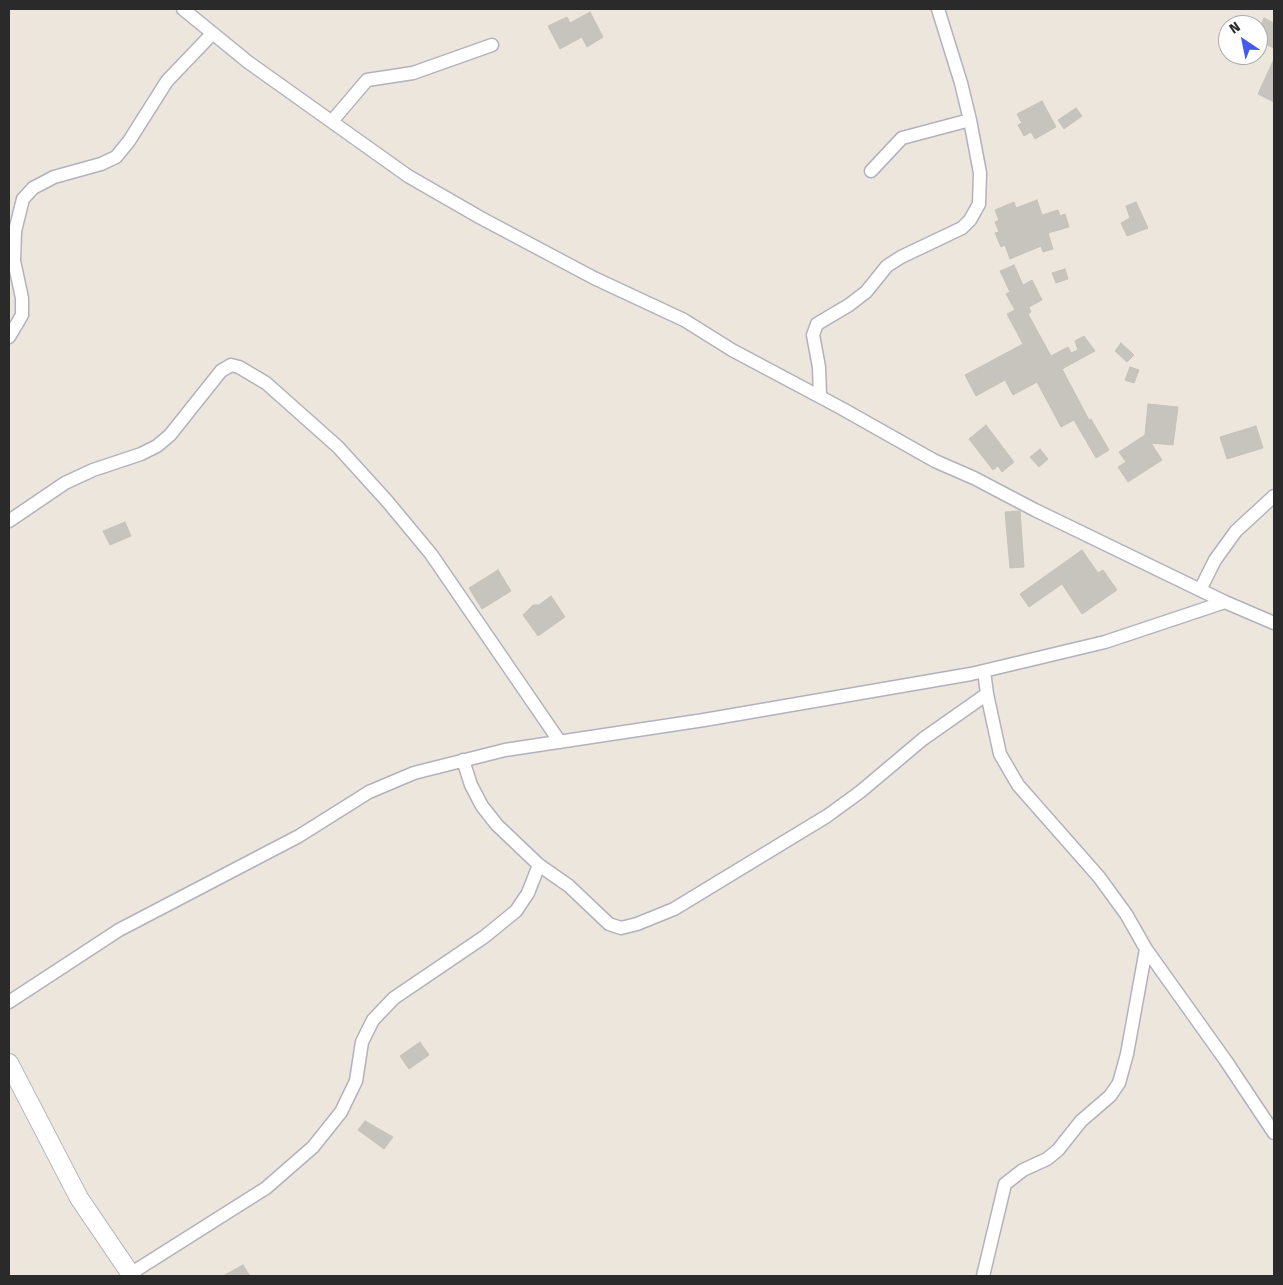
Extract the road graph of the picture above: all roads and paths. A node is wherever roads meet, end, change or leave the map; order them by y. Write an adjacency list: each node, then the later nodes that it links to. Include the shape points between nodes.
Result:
1 (183, 9): 3 (street)
2 (938, 9): 6 (street)
3 (212, 34): 5 (street, via 279,85); 8 (street, via 167,81 116,157 54,177 33,188 23,199 15,231 14,261 22,315)
4 (492, 46): 5 (street, via 413,73 366,80)
5 (333, 120): 9 (street, via 408,176 481,218 594,278 684,320 732,350)
6 (970, 120): 7 (street, via 902,138); 9 (street, via 980,173 978,204 970,220 962,228 887,266 866,292 817,324 813,335)
7 (871, 171)
8 (9, 337)
9 (820, 396): 12 (street, via 908,448)
10 (1274, 496): 12 (street, via 1236,531 1214,560)
11 (9, 521): 17 (street, via 65,483 157,446 221,371 231,365 239,367 266,383 338,447 387,501 431,554)
12 (1200, 590): 13 (street)
13 (1225, 602): 14 (street); 15 (street, via 1105,642)
14 (1274, 623)
15 (984, 671): 16 (street); 17 (street)
16 (987, 694): 19 (street, via 923,739 827,816 674,910 621,928 608,924 570,886); 20 (street, via 1000,754 1018,784 1099,877)
17 (560, 742): 18 (street)
18 (463, 760): 19 (street, via 482,806); 21 (street, via 414,773 370,792 299,836 119,930)
19 (539, 865): 24 (street, via 528,893 516,911 484,937 394,998 373,1020 362,1042 356,1081 341,1112 313,1147 266,1188)
20 (1146, 949): 23 (street); 25 (street, via 1119,1082 1110,1096 1081,1120 1058,1150 1005,1184)
21 (9, 1002)
22 (9, 1063): 24 (main road, via 79,1198)
23 (1274, 1133)
24 (131, 1275)
25 (983, 1276)

